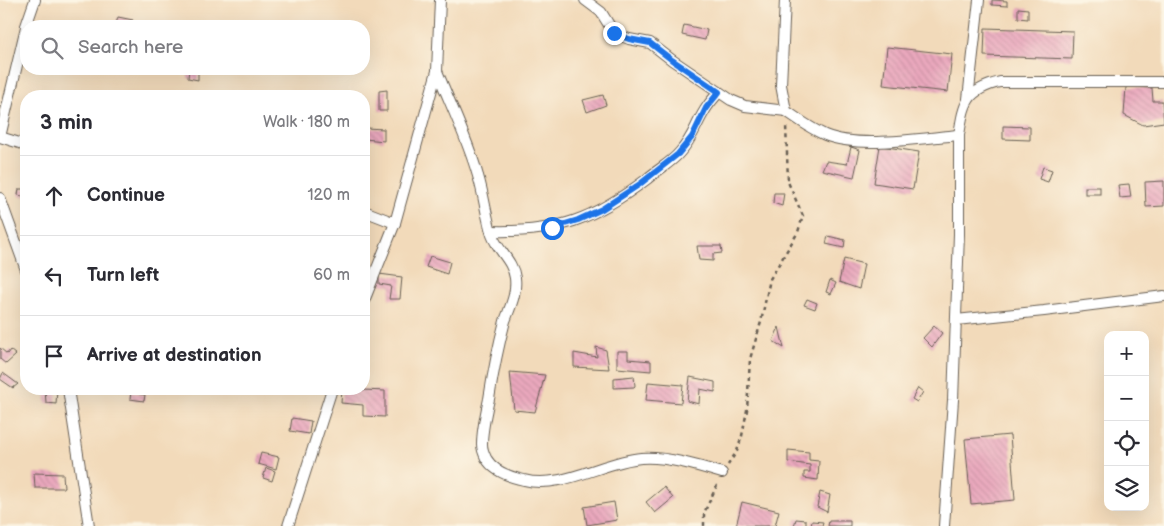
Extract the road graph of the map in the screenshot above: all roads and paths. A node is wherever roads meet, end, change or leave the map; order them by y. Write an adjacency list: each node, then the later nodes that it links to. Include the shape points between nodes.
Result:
1 (35, 0): 6 (street)
2 (440, 0): 8 (street)
3 (585, 0): 10 (street, via 600,12 614,33 650,43)
4 (785, 0): 12 (street, via 781,86)
5 (979, 0): 11 (street)
6 (28, 20)
7 (20, 52): 14 (street, via 0,137)
8 (437, 71): 17 (street); 18 (street, via 469,146)
9 (1164, 82): 11 (street, via 1000,82 984,86)
10 (719, 92): 12 (street, via 745,106); 18 (street, via 678,154 602,209 552,228)
11 (968, 99): 13 (street)
12 (786, 111): 13 (street, via 826,135 850,142); 25 (path, via 788,182 803,216 798,232 770,280 750,359 742,436 737,451)
13 (960, 135): 22 (street)
14 (20, 142)
15 (0, 198): 19 (street)
16 (370, 213): 17 (street)
17 (395, 223): 20 (street)
18 (491, 231): 25 (street, via 513,268 516,290 498,351 484,429 482,446 493,467 524,481 542,483 642,458 677,461)
19 (20, 253)
20 (370, 287)
21 (1164, 296): 22 (street)
22 (956, 320): 29 (street)
23 (69, 395): 26 (street)
24 (330, 395): 27 (street)
25 (722, 473): 28 (path, via 704,513)
26 (90, 526)
27 (288, 526)
28 (704, 526)
29 (944, 526)

